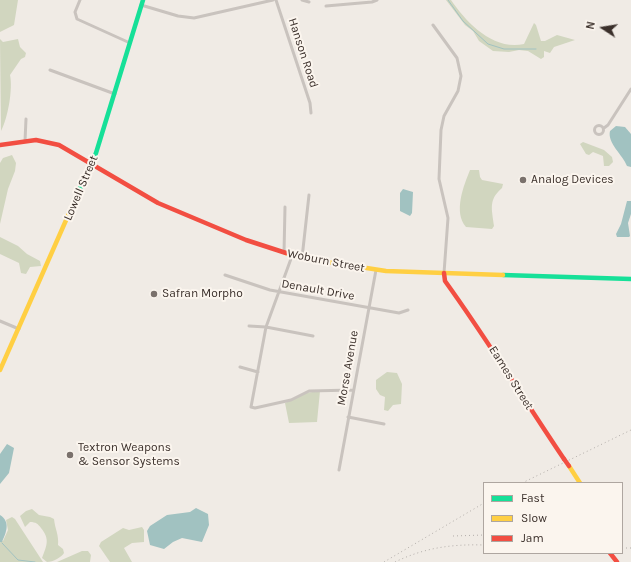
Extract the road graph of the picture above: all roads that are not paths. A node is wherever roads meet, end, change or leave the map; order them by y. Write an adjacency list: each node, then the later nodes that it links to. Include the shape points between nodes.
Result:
1 (80, 0): 11 (street, via 75,13 78,20)
2 (143, 0): 8 (main road, Lowell Street)
3 (273, 0): 8 (street, via 194,18)
4 (276, 0): 15 (street, Hanson Road, via 310,103)
5 (302, 0): 7 (street)
6 (377, 0): 9 (street)
7 (309, 2)
8 (141, 6): 11 (main road, Lowell Street)
9 (326, 6)
10 (433, 25): 27 (street, via 457,58 461,76 457,95 445,114 441,127 440,179 448,218)
11 (130, 43): 14 (main road, Lowell Street)
12 (50, 70): 14 (street)
13 (631, 89): 17 (street)
14 (115, 94): 20 (main road, Lowell Street)
15 (311, 113)
16 (26, 119): 18 (street)
17 (604, 128)
18 (25, 141): 19 (main road, Woburn Street); 20 (main road, Woburn Street, via 40,140 56,144)
19 (0, 145)
20 (92, 165): 23 (main road, Woburn Street, via 162,205); 36 (main road, Lowell Street)
21 (310, 194): 25 (street)
22 (285, 207): 23 (street)
23 (284, 253): 24 (main road, Woburn Street)
24 (292, 256): 25 (main road, Woburn Street); 30 (street)
25 (302, 258): 26 (main road, Woburn Street)
26 (376, 270): 27 (main road, Woburn Street); 31 (street, Morse Avenue)
27 (444, 273): 29 (main road, Woburn Street); 45 (main road, Eames Street, bridge, via 445,281 483,333)
28 (225, 275): 30 (street, Denault Drive)
29 (631, 280)
30 (278, 292): 31 (street, Denault Drive); 35 (street)
31 (369, 308): 32 (street, Denault Drive, via 400,313); 41 (street, Morse Avenue)
32 (408, 310)
33 (0, 321): 36 (street)
34 (249, 326): 35 (street)
35 (266, 327): 37 (street); 40 (street)
36 (18, 329): 39 (main road, Lowell Street)
37 (313, 336)
38 (240, 367): 40 (street)
39 (0, 370)
40 (258, 372): 41 (street, via 251,407 255,408 291,400 310,390)
41 (353, 390): 42 (street, Morse Avenue)
42 (348, 417): 43 (street); 44 (street, Morse Avenue)
43 (384, 424)
44 (339, 470)
45 (579, 482)
46 (611, 554): 47 (main road)
47 (617, 562)

